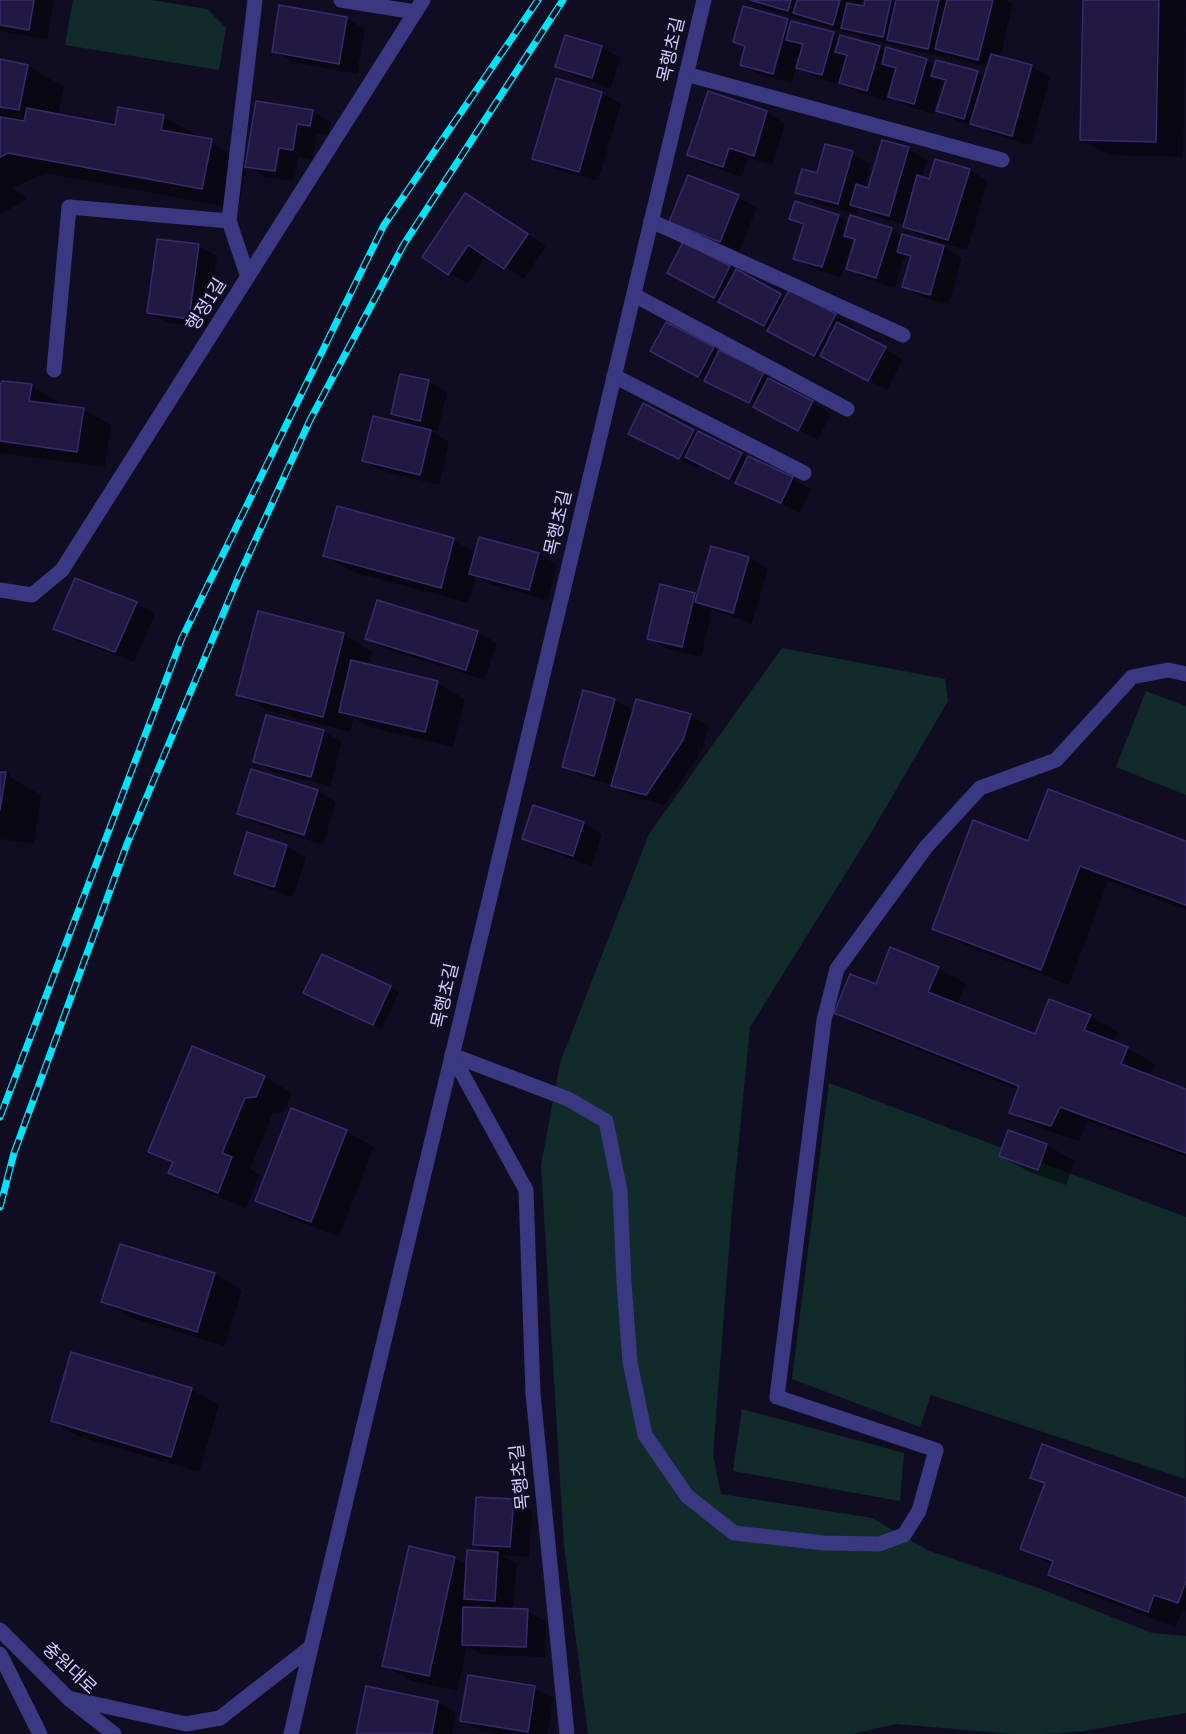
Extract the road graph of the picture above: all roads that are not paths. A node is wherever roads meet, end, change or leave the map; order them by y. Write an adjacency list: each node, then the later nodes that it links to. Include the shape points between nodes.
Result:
1 (255, 0): 7 (street)
2 (341, 0): 4 (street)
3 (704, 0): 5 (street, 목행초길)
4 (419, 6): 9 (street, 행정1길)
5 (686, 74): 6 (street); 8 (street, 목행초길)
6 (1002, 160)
7 (230, 221): 9 (street); 12 (street, via 69,207)
8 (651, 221): 10 (street, 목행초길); 11 (street)
9 (248, 277): 16 (street, 행정1길, via 62,570 32,595)
10 (634, 295): 13 (street, 목행초길); 14 (street)
11 (903, 335)
12 (54, 370)
13 (614, 376): 15 (street); 18 (street, 목행초길)
14 (847, 409)
15 (804, 473)
16 (0, 590)
17 (1186, 674): 18 (street, via 1168,670 1132,677 1056,760 980,788 926,847 837,969 824,1020 777,1397 936,1450 919,1511 904,1535 879,1544 824,1543 734,1533 687,1496 645,1435 630,1362 620,1191 606,1121 568,1099)
18 (452, 1055): 20 (street, 목행초길); 26 (street, 목행초길, via 526,1190 533,1394)
19 (0, 1630): 22 (street, 충원대로)
20 (311, 1647): 22 (street, via 220,1718 186,1724); 25 (street, 목행초길)
21 (0, 1654): 23 (street)
22 (68, 1698): 24 (street, 충원대로)
23 (40, 1734)
24 (114, 1734)
25 (291, 1734)
26 (567, 1734)

